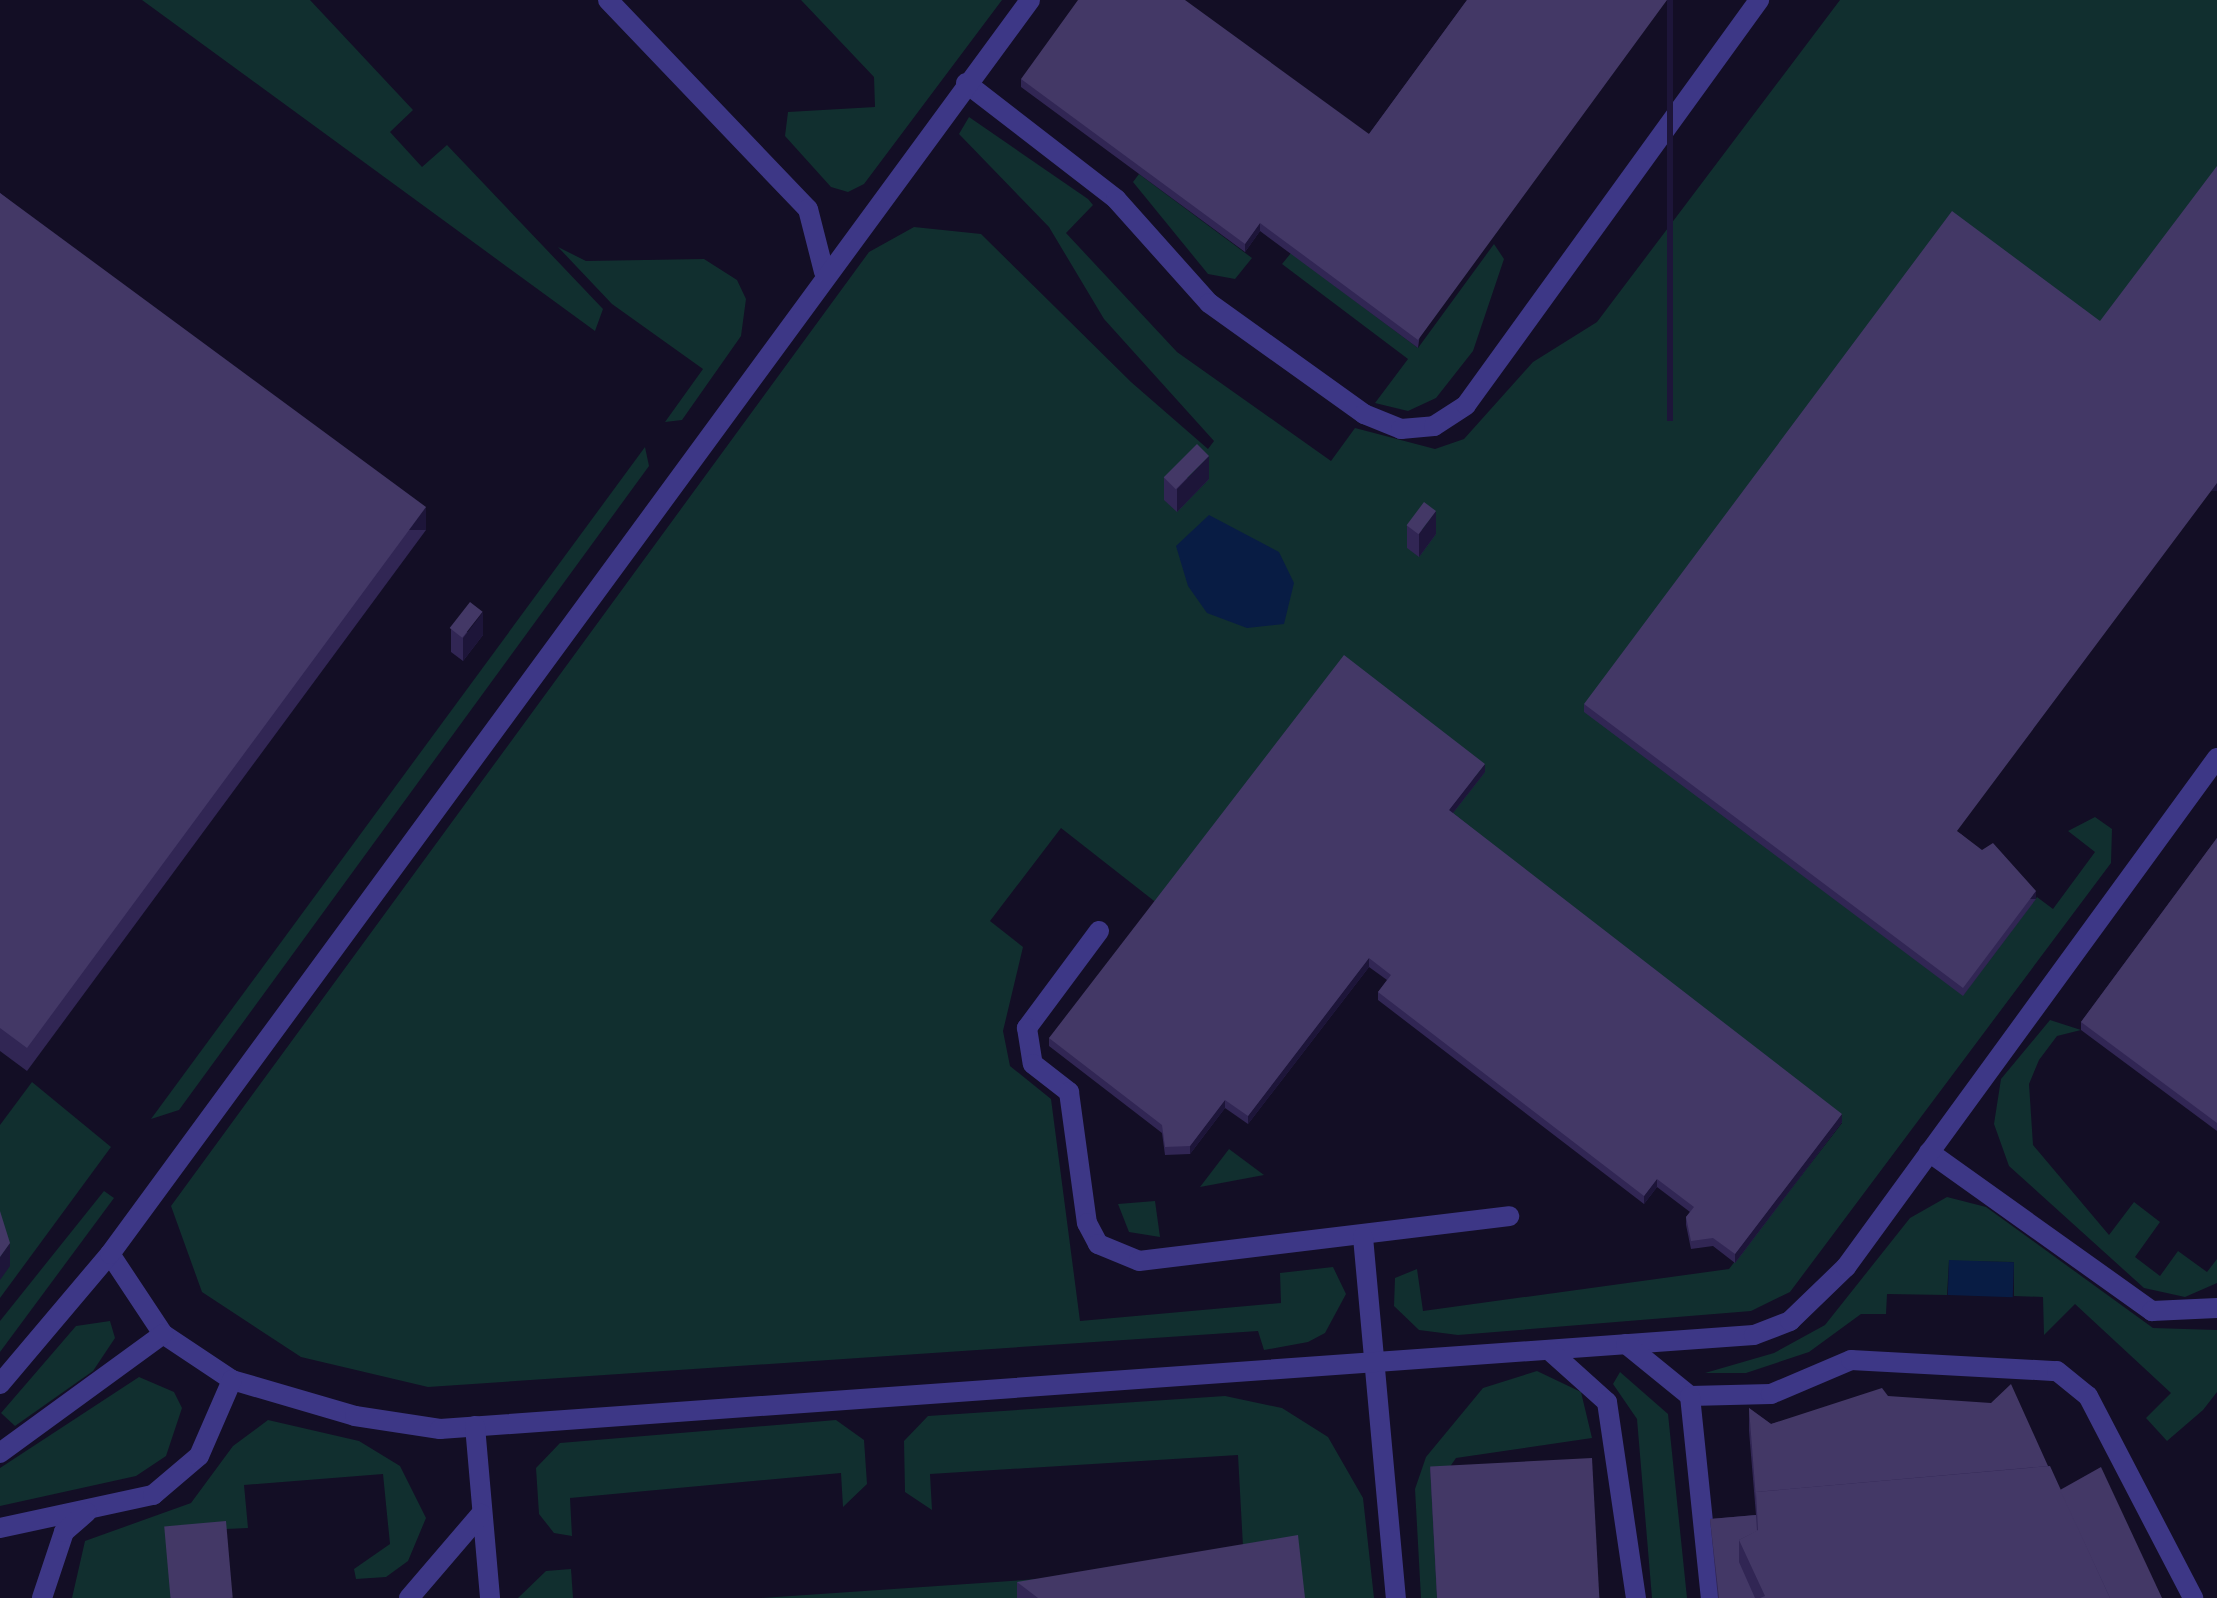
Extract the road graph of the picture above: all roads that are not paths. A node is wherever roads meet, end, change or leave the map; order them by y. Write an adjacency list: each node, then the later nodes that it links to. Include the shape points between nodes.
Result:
1 (608, 0): 5 (lane, via 808,210)
2 (1030, 0): 4 (lane)
3 (1759, 0): 4 (lane, via 1466,404 1434,426 1401,428 1364,414 1209,303 1116,199)
4 (966, 83): 5 (lane)
5 (824, 272): 11 (lane)
6 (2217, 758): 8 (lane)
7 (1100, 931): 10 (lane, via 1027,1028 1033,1064 1069,1092 1087,1224 1098,1244 1139,1261)
8 (1929, 1152): 12 (lane, via 2152,1311); 14 (lane, via 1846,1267 1790,1321 1754,1335)
9 (1509, 1216): 10 (lane)
10 (1363, 1236): 16 (lane)
11 (110, 1254): 13 (lane); 18 (lane)
12 (2217, 1308)
13 (164, 1334): 17 (lane); 21 (lane)
14 (1626, 1344): 15 (lane); 19 (lane)
15 (1549, 1350): 16 (lane); 29 (lane, via 1607,1402)
16 (1378, 1363): 20 (lane); 28 (lane)
17 (232, 1380): 20 (lane, via 403,1427); 22 (lane, via 210,1438 180,1476 153,1495)
18 (0, 1384)
19 (1690, 1396): 30 (lane); 31 (lane, via 1771,1394 1851,1360 2056,1371 2088,1396)
20 (476, 1426): 23 (lane)
21 (0, 1454)
22 (88, 1511): 24 (lane); 25 (lane, via 64,1532)
23 (481, 1514): 26 (lane); 27 (lane)
24 (0, 1528)
25 (42, 1598)
26 (409, 1598)
27 (490, 1598)
28 (1396, 1598)
29 (1636, 1598)
30 (1712, 1598)
31 (2192, 1598)

